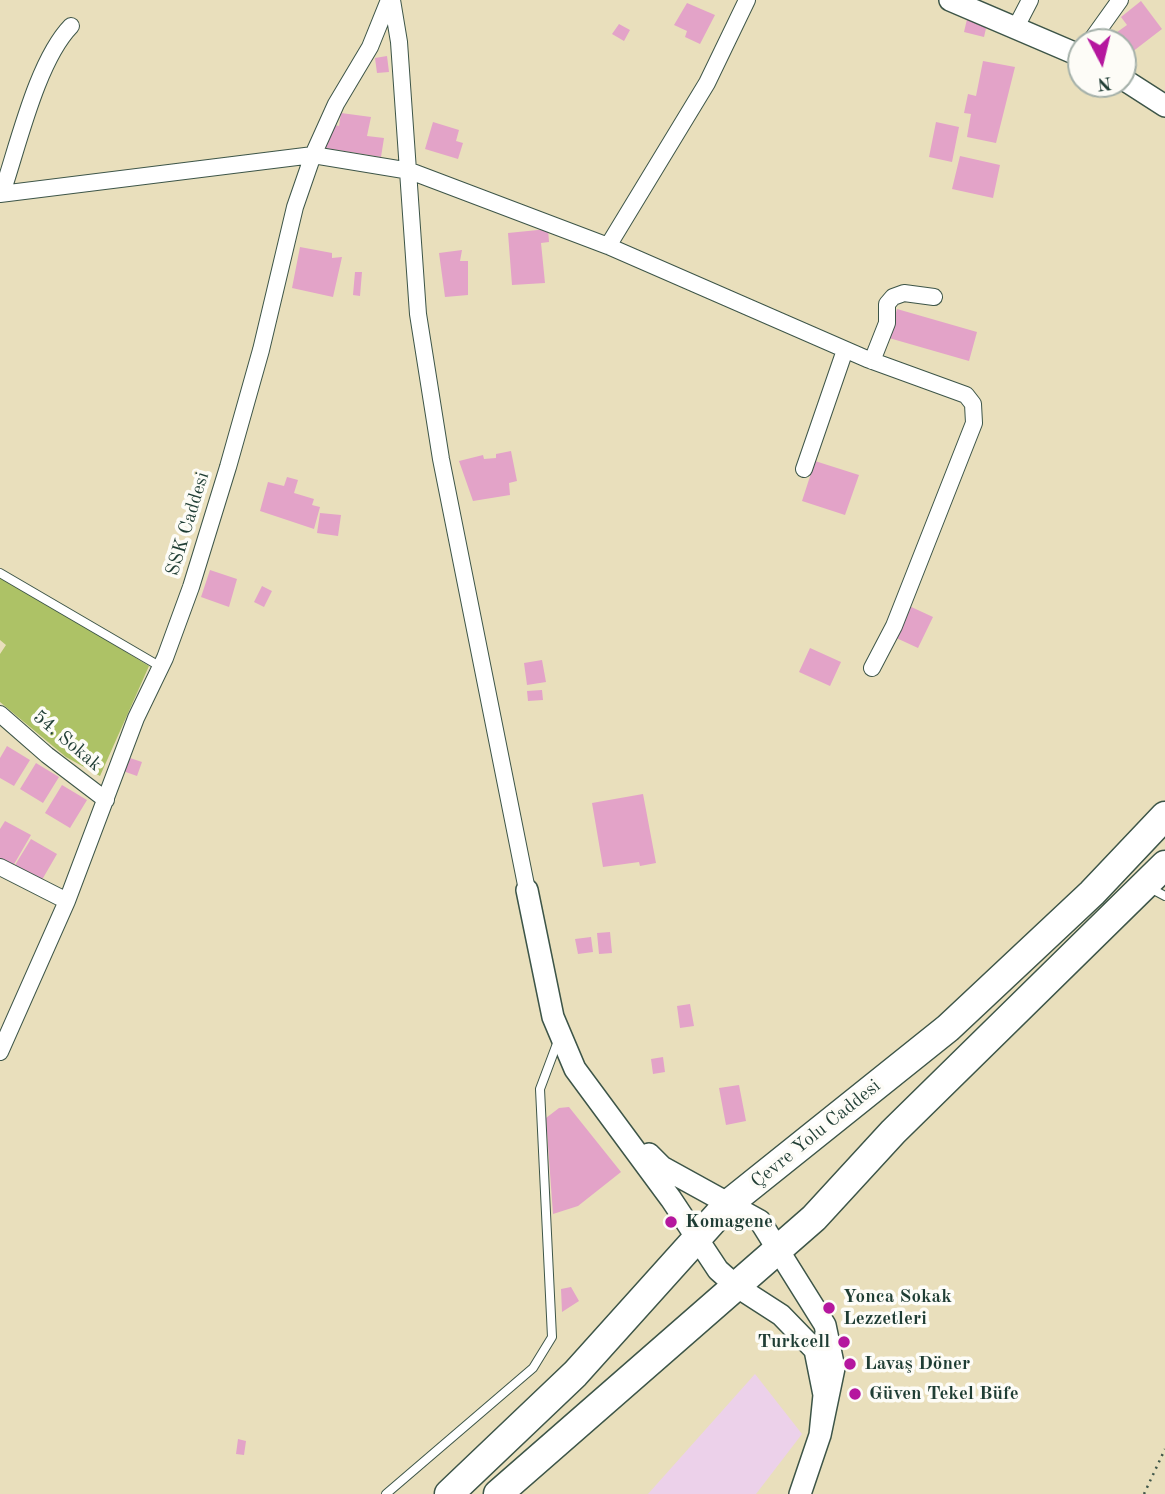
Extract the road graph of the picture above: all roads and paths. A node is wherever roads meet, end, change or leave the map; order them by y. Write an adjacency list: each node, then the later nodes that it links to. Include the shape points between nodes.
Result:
1 (390, 0): 12 (street, SSK Caddesi); 13 (street, via 399,42)
2 (747, 0): 15 (street, via 707,83)
3 (950, 0): 8 (street)
4 (1030, 0): 8 (street)
5 (1119, 0): 7 (street)
6 (71, 26): 14 (street, via 56,41)
7 (1100, 28)
8 (1015, 29): 9 (street)
9 (1067, 50)
10 (1137, 88): 11 (street)
11 (1165, 106)
12 (313, 155): 13 (street); 14 (street); 21 (street, SSK Caddesi, via 295,206 224,479)
13 (410, 171): 15 (street); 28 (street, via 418,314 441,459)
14 (1, 193)
15 (608, 246): 17 (street)
16 (934, 297): 18 (street, via 904,293 893,297 887,304 887,323)
17 (845, 350): 18 (street); 19 (street)
18 (872, 361): 22 (street, via 966,395 973,404 974,423 894,626)
19 (804, 468)
20 (0, 573): 21 (lane)
21 (161, 667): 24 (street, SSK Caddesi, via 136,718)
22 (872, 668)
23 (0, 714): 24 (street, 54. Sokak)
24 (106, 800): 30 (street, SSK Caddesi)
25 (1165, 816): 34 (highway, Çevre Yolu Caddesi, via 1092,893 948,1028)
26 (1165, 865): 29 (highway)
27 (0, 867): 30 (street)
28 (527, 890): 31 (street, via 553,1017)
29 (1155, 891): 36 (highway, via 892,1132 814,1218)
30 (67, 901): 32 (street, SSK Caddesi)
31 (561, 1035): 33 (street, via 575,1069); 40 (lane, via 540,1089 552,1337 533,1368)
32 (0, 1052)
33 (620, 1126): 34 (street, via 662,1167); 35 (street)
34 (727, 1205): 35 (highway, Çevre Yolu Caddesi); 36 (street, via 760,1221)
35 (695, 1239): 37 (street); 41 (highway, Çevre Yolu Caddesi, via 575,1374)
36 (778, 1249): 37 (highway); 38 (street, via 825,1325 834,1368)
37 (736, 1286): 38 (street, via 781,1315 815,1350 824,1395); 42 (highway)
38 (820, 1435): 43 (street)
39 (1165, 1449): 44 (path)
40 (386, 1494)
41 (449, 1494)
42 (498, 1494)
43 (800, 1494)
44 (1144, 1494)

